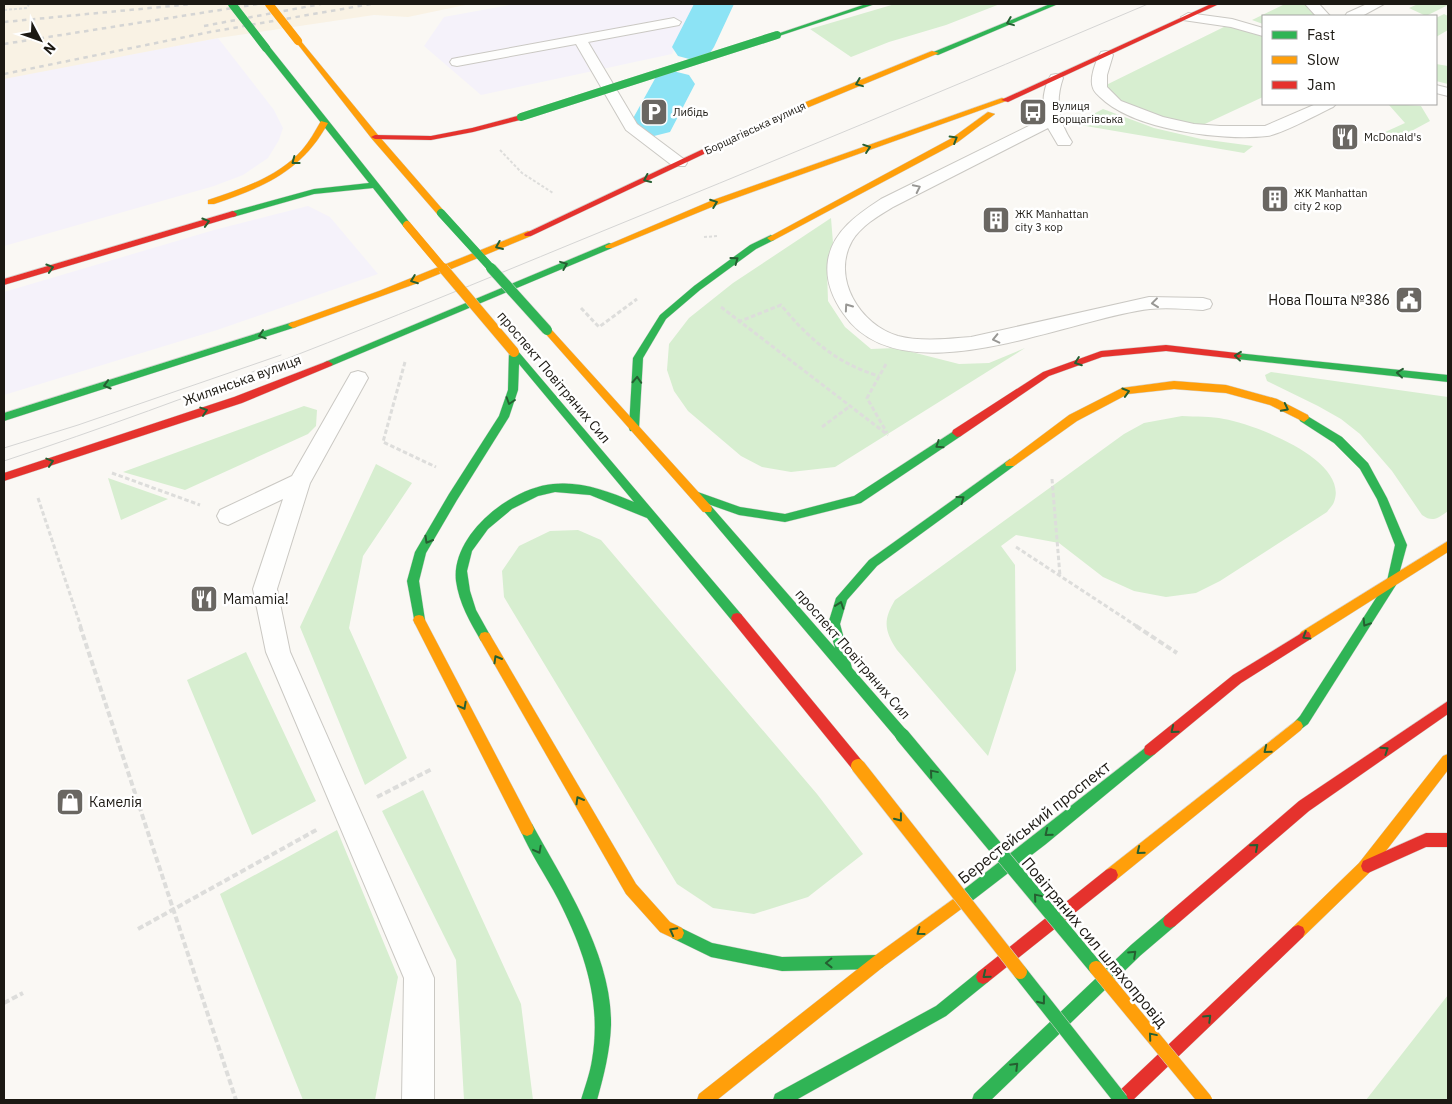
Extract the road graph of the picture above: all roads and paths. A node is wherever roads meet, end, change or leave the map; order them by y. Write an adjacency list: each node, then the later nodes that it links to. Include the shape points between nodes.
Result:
1 (29, 4): 9 (path, via 27,8)
2 (232, 4): 22 (main road, проспект Повітряних Сил, bridge)
3 (269, 4): 23 (main road, проспект Повітряних Сил, bridge)
4 (872, 4): 23 (main road, bridge, via 473,130 431,138)
5 (1055, 4): 26 (main road, Борщагівська вулиця, one-way to 26, via 794,110)
6 (1216, 4): 12 (main road)
7 (1312, 4): 10 (lane)
8 (1377, 4): 11 (lane)
9 (4, 10)
10 (1322, 15)
11 (1354, 15)
12 (1188, 17): 14 (lane, via 1232,23); 16 (main road)
13 (674, 22): 15 (lane)
14 (1262, 32)
15 (580, 40): 17 (lane); 26 (lane, via 631,127)
16 (1106, 55): 18 (main road); 20 (lane, via 1100,88 1116,104 1158,121 1194,129 1267,131)
17 (457, 62)
18 (1056, 78): 19 (main road); 21 (lane, via 1049,101)
19 (1021, 94): 43 (main road, one-way to 19, via 638,358 662,317 753,247 955,140); 46 (main road, Жилянська вулиця, one-way to 19, via 238,400 716,202)
20 (1326, 105)
21 (1052, 120): 24 (lane); 31 (lane, one-way to 21, via 1149,303 983,342 944,347 909,345 876,336 859,322 843,301 837,280 838,253 848,232 887,203)
22 (324, 123): 27 (main road, проспект Повітряних Сил); 29 (main road, one-way to 29, via 322,131 304,154 276,175 239,193)
23 (374, 137): 43 (main road, проспект Повітряних Сил, bridge)
24 (1064, 142)
25 (509, 159): 28 (path, via 522,173)
26 (680, 163): 41 (main road, Борщагівська вулиця, one-way to 41, via 460,263 324,315)
27 (374, 185): 30 (main road, one-way to 27, via 277,201 314,192); 36 (main road, проспект Повітряних Сил, bridge)
28 (553, 193)
29 (203, 204)
30 (4, 282)
31 (1203, 304)
32 (718, 305): 34 (path)
33 (582, 308): 35 (path)
34 (738, 322): 40 (path); 40 (path, via 781,305 808,336 827,351 865,373 879,376 867,398 888,435)
35 (599, 327)
36 (514, 352): 52 (main road, проспект Повітряних Сил); 73 (main road, one-way to 73, via 513,390 504,417 421,552 413,582 419,621 587,944 601,986 605,1027 596,1081)
37 (408, 354): 44 (path, via 383,442)
38 (358, 378): 48 (lane)
39 (1448, 379): 49 (main road, one-way to 49, via 1166,348 1101,354 1046,374 857,500 785,518 739,511)
40 (850, 406): 42 (path)
41 (4, 417)
42 (822, 427)
43 (634, 428): 49 (main road, проспект Повітряних Сил)
44 (437, 467)
45 (108, 472): 51 (path)
46 (4, 477)
47 (1052, 479): 55 (path)
48 (300, 482): 51 (lane); 63 (lane, via 265,589 278,652)
49 (695, 495): 58 (main road, проспект Повітряних Сил)
50 (37, 497): 66 (path)
51 (228, 516)
52 (652, 516): 68 (main road, one-way to 52, via 782,964 711,950 665,927 631,889 477,624 462,591 463,561 479,530 509,505 547,488 581,489); 77 (main road, проспект Повітряних Сил, one-way to 77, bridge, via 858,766)
53 (1448, 546): 56 (main road, Берестейський проспект)
54 (1016, 547): 55 (path)
55 (1060, 576): 57 (path)
56 (1392, 582): 58 (main road, one-way to 56, via 834,624 842,598 872,563 1073,418 1126,391 1174,385 1226,389 1273,402 1338,440 1364,466 1382,498 1401,545); 68 (main road, Берестейський проспект, one-way to 68, via 1237,679 1041,839); 75 (main road, Берестейський проспект, one-way to 75, via 1304,720 941,1011)
57 (1177, 653)
58 (846, 668): 60 (main road, проспект Повітряних Сил)
59 (1448, 707): 76 (main road, one-way to 59, via 1136,950 1304,806)
60 (902, 736): 78 (main road, Повітряних сил шляхопровід, one-way to 60, bridge)
61 (1448, 760): 65 (main road)
62 (432, 769): 63 (path)
63 (347, 812): 66 (path); 72 (lane, via 419,978)
64 (1448, 840): 65 (main road, via 1426,840)
65 (1364, 868): 77 (main road, one-way to 65)
66 (173, 909): 67 (path); 71 (path)
67 (138, 929)
68 (878, 962): 74 (main road, Берестейський проспект)
69 (23, 993): 70 (path)
70 (4, 1003)
71 (236, 1100)
72 (418, 1100)
73 (589, 1100)
74 (705, 1100)
75 (781, 1100)
76 (980, 1100)
77 (1121, 1100)
78 (1205, 1100)

